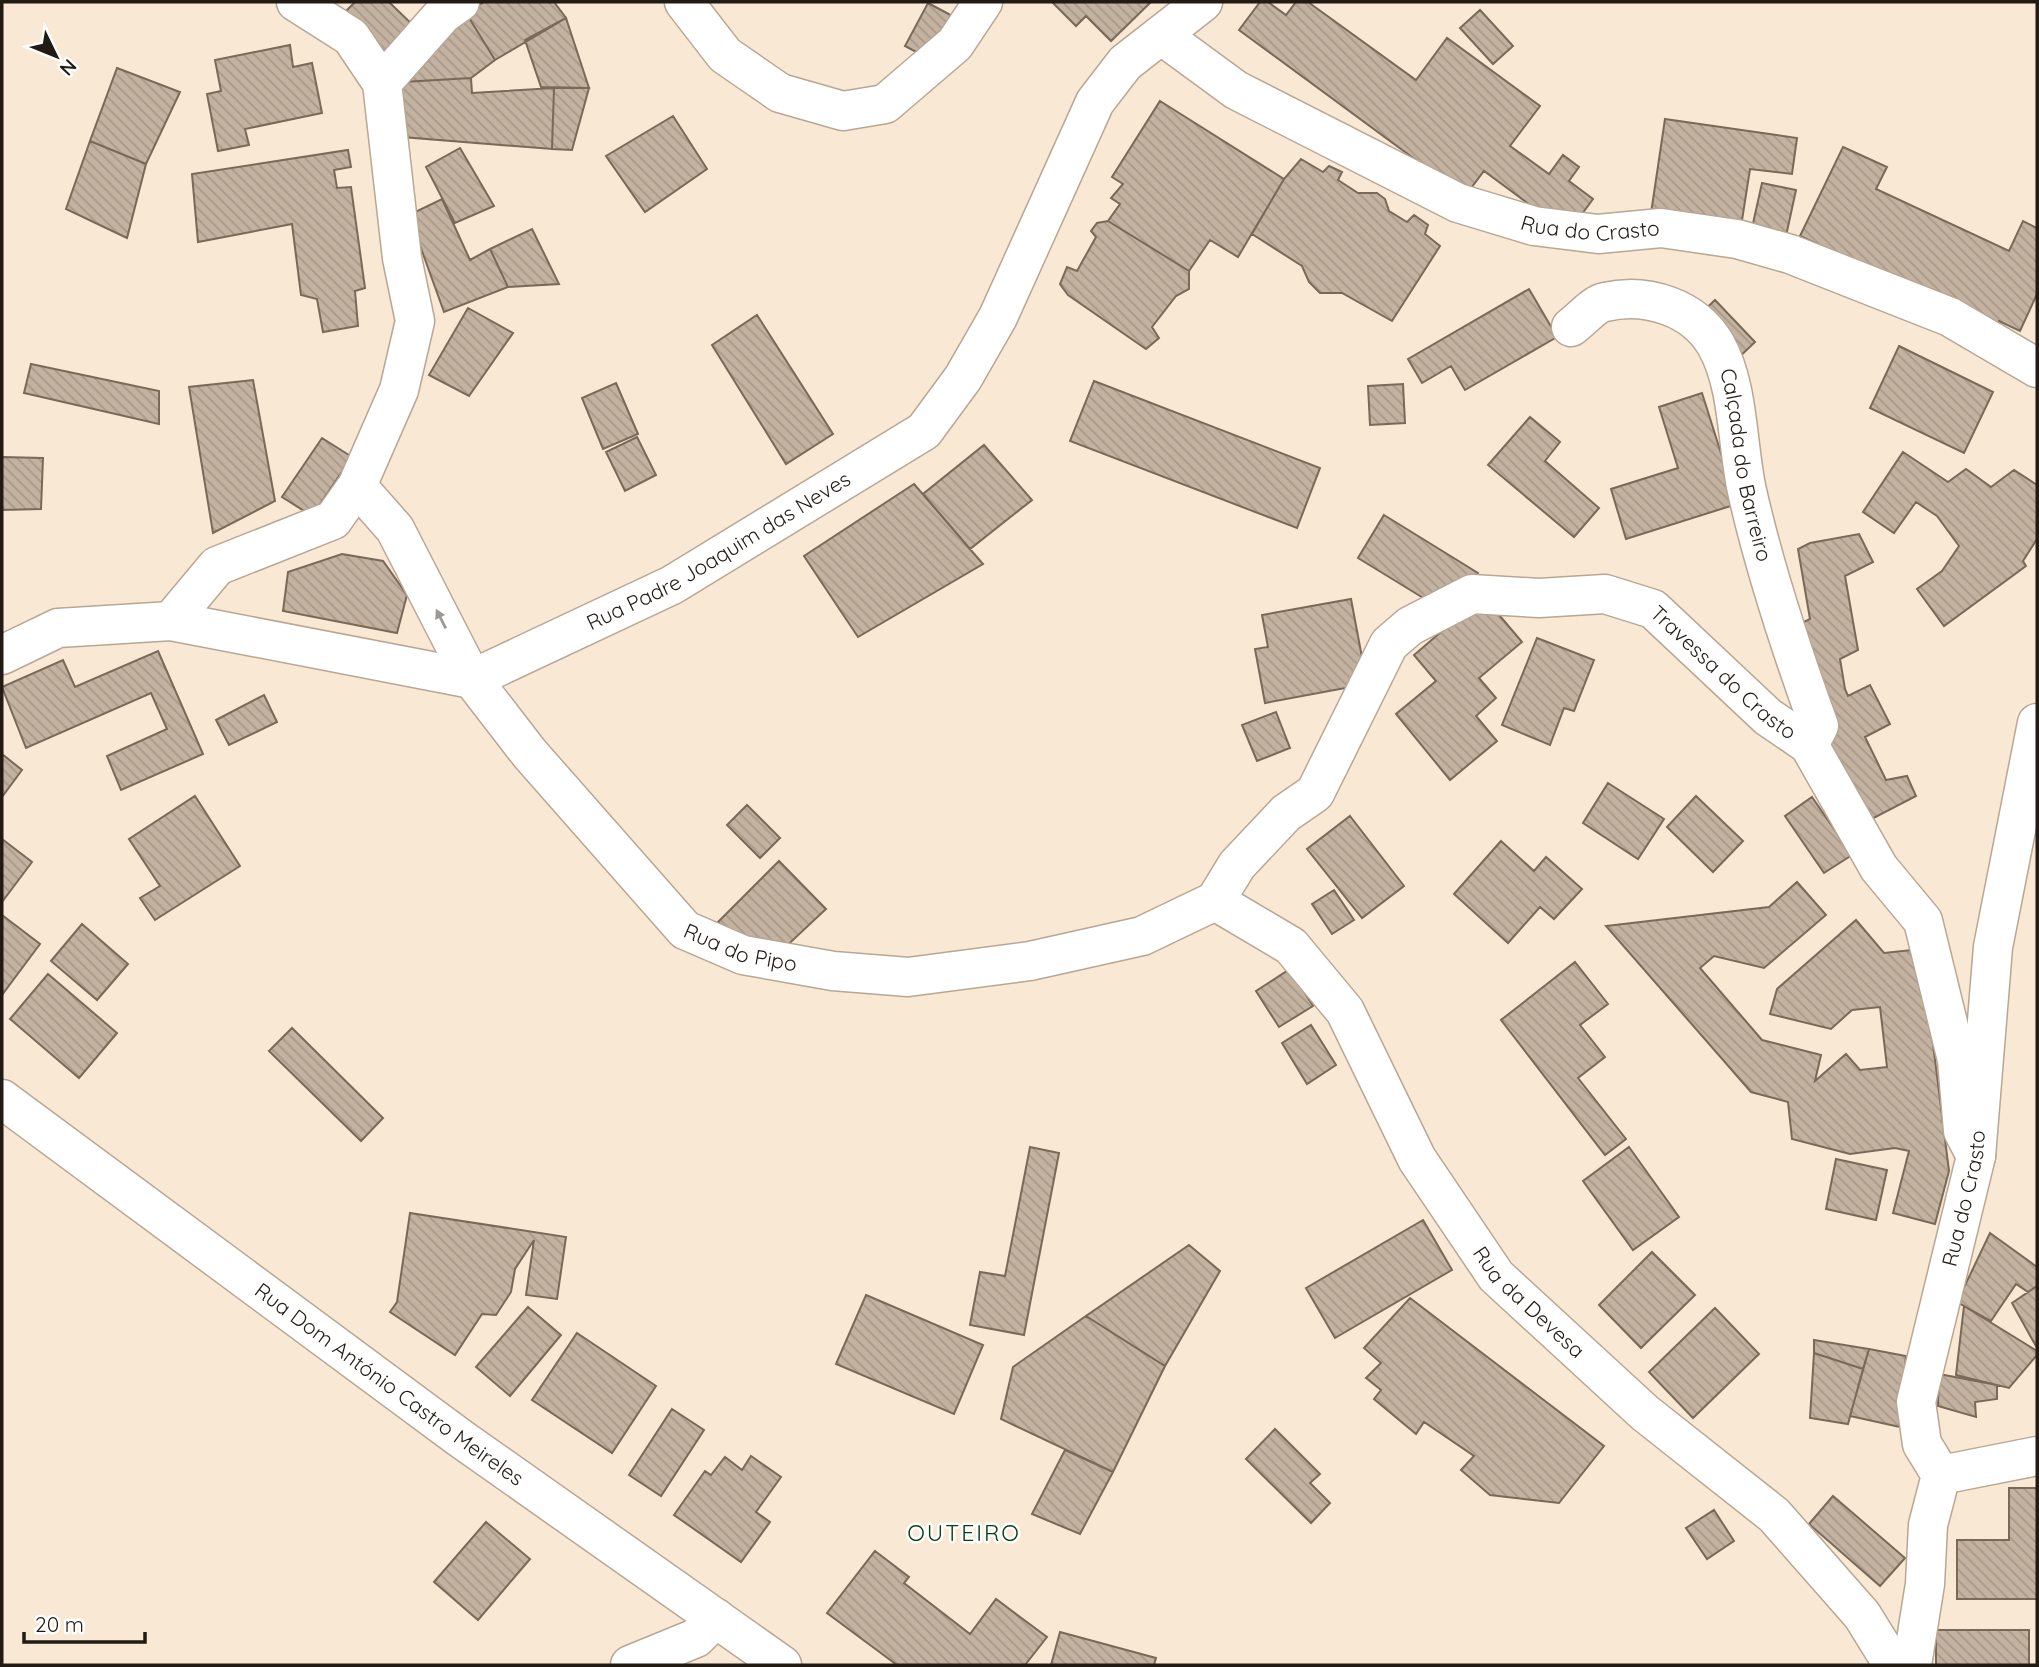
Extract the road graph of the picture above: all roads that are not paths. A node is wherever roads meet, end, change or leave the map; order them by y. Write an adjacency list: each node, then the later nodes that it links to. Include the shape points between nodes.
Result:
1 (296, 2): 7 (street, via 351,37)
2 (460, 2): 7 (street, via 443,14)
3 (684, 2): 4 (street, via 724,55 780,93 843,111 885,104 955,44)
4 (983, 2)
5 (1203, 2): 6 (street, Rua Padre Joaquim das Neves)
6 (1161, 35): 9 (street, Rua do Crasto, via 1236,90 1458,203 1534,226 1598,234 1661,228 1737,239 1790,254 1950,317); 13 (street, Rua Padre Joaquim das Neves, via 1125,63 1095,102 998,317 964,378 924,430 672,585)
7 (382, 83): 10 (street, via 402,258 415,320 399,390)
8 (1571, 327): 15 (street, Calçada do Barreiro, via 1603,302 1649,299 1692,316 1716,345 1729,378 1747,491 1771,580 1819,726)
9 (2037, 368)
10 (357, 486): 11 (street, via 333,520 217,566); 13 (street, Rua do Pipo, one-way to 10, via 395,528)
11 (171, 621): 12 (street, via 58,628); 13 (street)
12 (2, 655)
13 (472, 679): 16 (street, Rua do Pipo, via 530,754 685,929 743,955 833,971 908,977 1030,961 1142,936)
14 (2037, 723): 18 (street, Rua do Crasto, via 1993,947)
15 (1809, 745): 16 (street, Travessa do Crasto, via 1768,717 1653,610 1605,594 1539,598 1472,594 1410,626 1389,644 1315,793 1286,813 1237,865); 18 (street, Travessa do Crasto, via 1880,868 1923,921 1957,1060 1963,1132)
16 (1215, 901): 24 (street, Rua da Devesa, via 1291,946 1345,1011 1417,1159 1496,1276 1645,1413 1774,1515 1862,1615)
17 (2, 1099): 21 (street, Rua Dom António Castro Meireles, via 460,1438)
18 (1976, 1156): 20 (street, Rua do Crasto, via 1916,1402 1922,1444)
19 (2037, 1457): 20 (street)
20 (1941, 1475): 25 (street, via 1928,1525 1925,1584)
21 (716, 1618): 22 (street, via 696,1638); 23 (street, Rua Dom António Castro Meireles)
22 (630, 1665)
23 (782, 1665)
24 (1894, 1665)
25 (1912, 1665)

